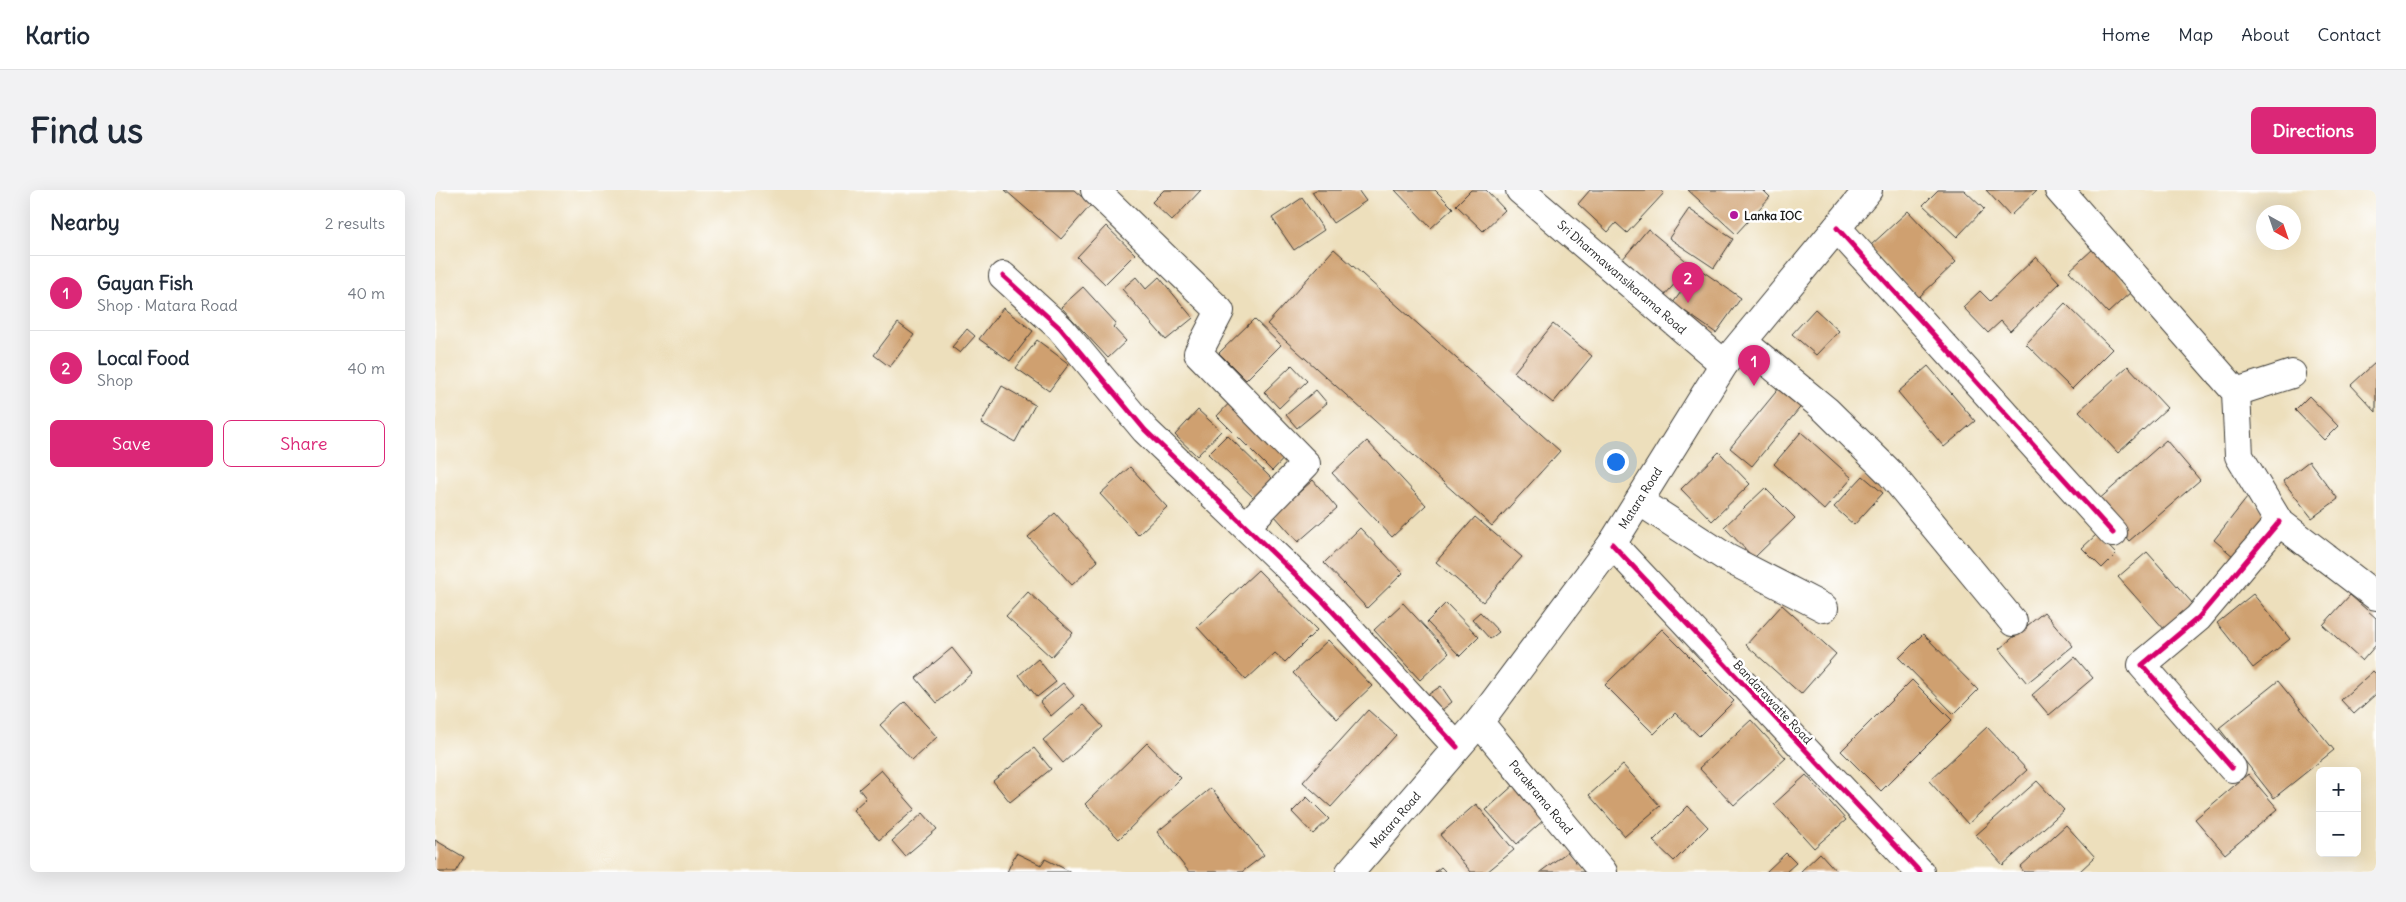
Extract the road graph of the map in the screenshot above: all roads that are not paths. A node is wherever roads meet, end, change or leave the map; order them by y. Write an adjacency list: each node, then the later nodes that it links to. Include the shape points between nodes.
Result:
1 (1095, 190): 13 (main road, via 1220,311 1198,353 1306,464)
2 (1520, 190): 8 (main road, Sri Dharmawansikarama Road)
3 (1868, 190): 5 (main road, Matara Road)
4 (2059, 190): 10 (main road)
5 (1837, 228): 7 (main road, Matara Road); 14 (main road)
6 (1003, 276): 13 (main road, via 1060,328 1145,430)
7 (1743, 342): 8 (main road, Matara Road); 18 (main road, via 1826,410 1891,474)
8 (1724, 364): 11 (main road, Matara Road)
9 (2293, 374): 10 (main road)
10 (2236, 392): 12 (main road, via 2239,456)
11 (1639, 501): 15 (main road, Matara Road); 17 (main road, via 1727,558)
12 (2279, 522): 16 (main road); 21 (main road, via 2198,618 2142,665)
13 (1246, 526): 20 (main road, via 1322,600)
14 (2113, 533)
15 (1612, 544): 19 (main road, Matara Road); 24 (main road, Bandarawatte Road)
16 (2376, 596)
17 (1824, 608)
18 (2013, 622)
19 (1479, 722): 20 (main road, Matara Road); 23 (main road, Parakrama Road)
20 (1457, 747): 22 (main road, Matara Road)
21 (2232, 768)
22 (1350, 872)
23 (1603, 872)
24 (1920, 872)

